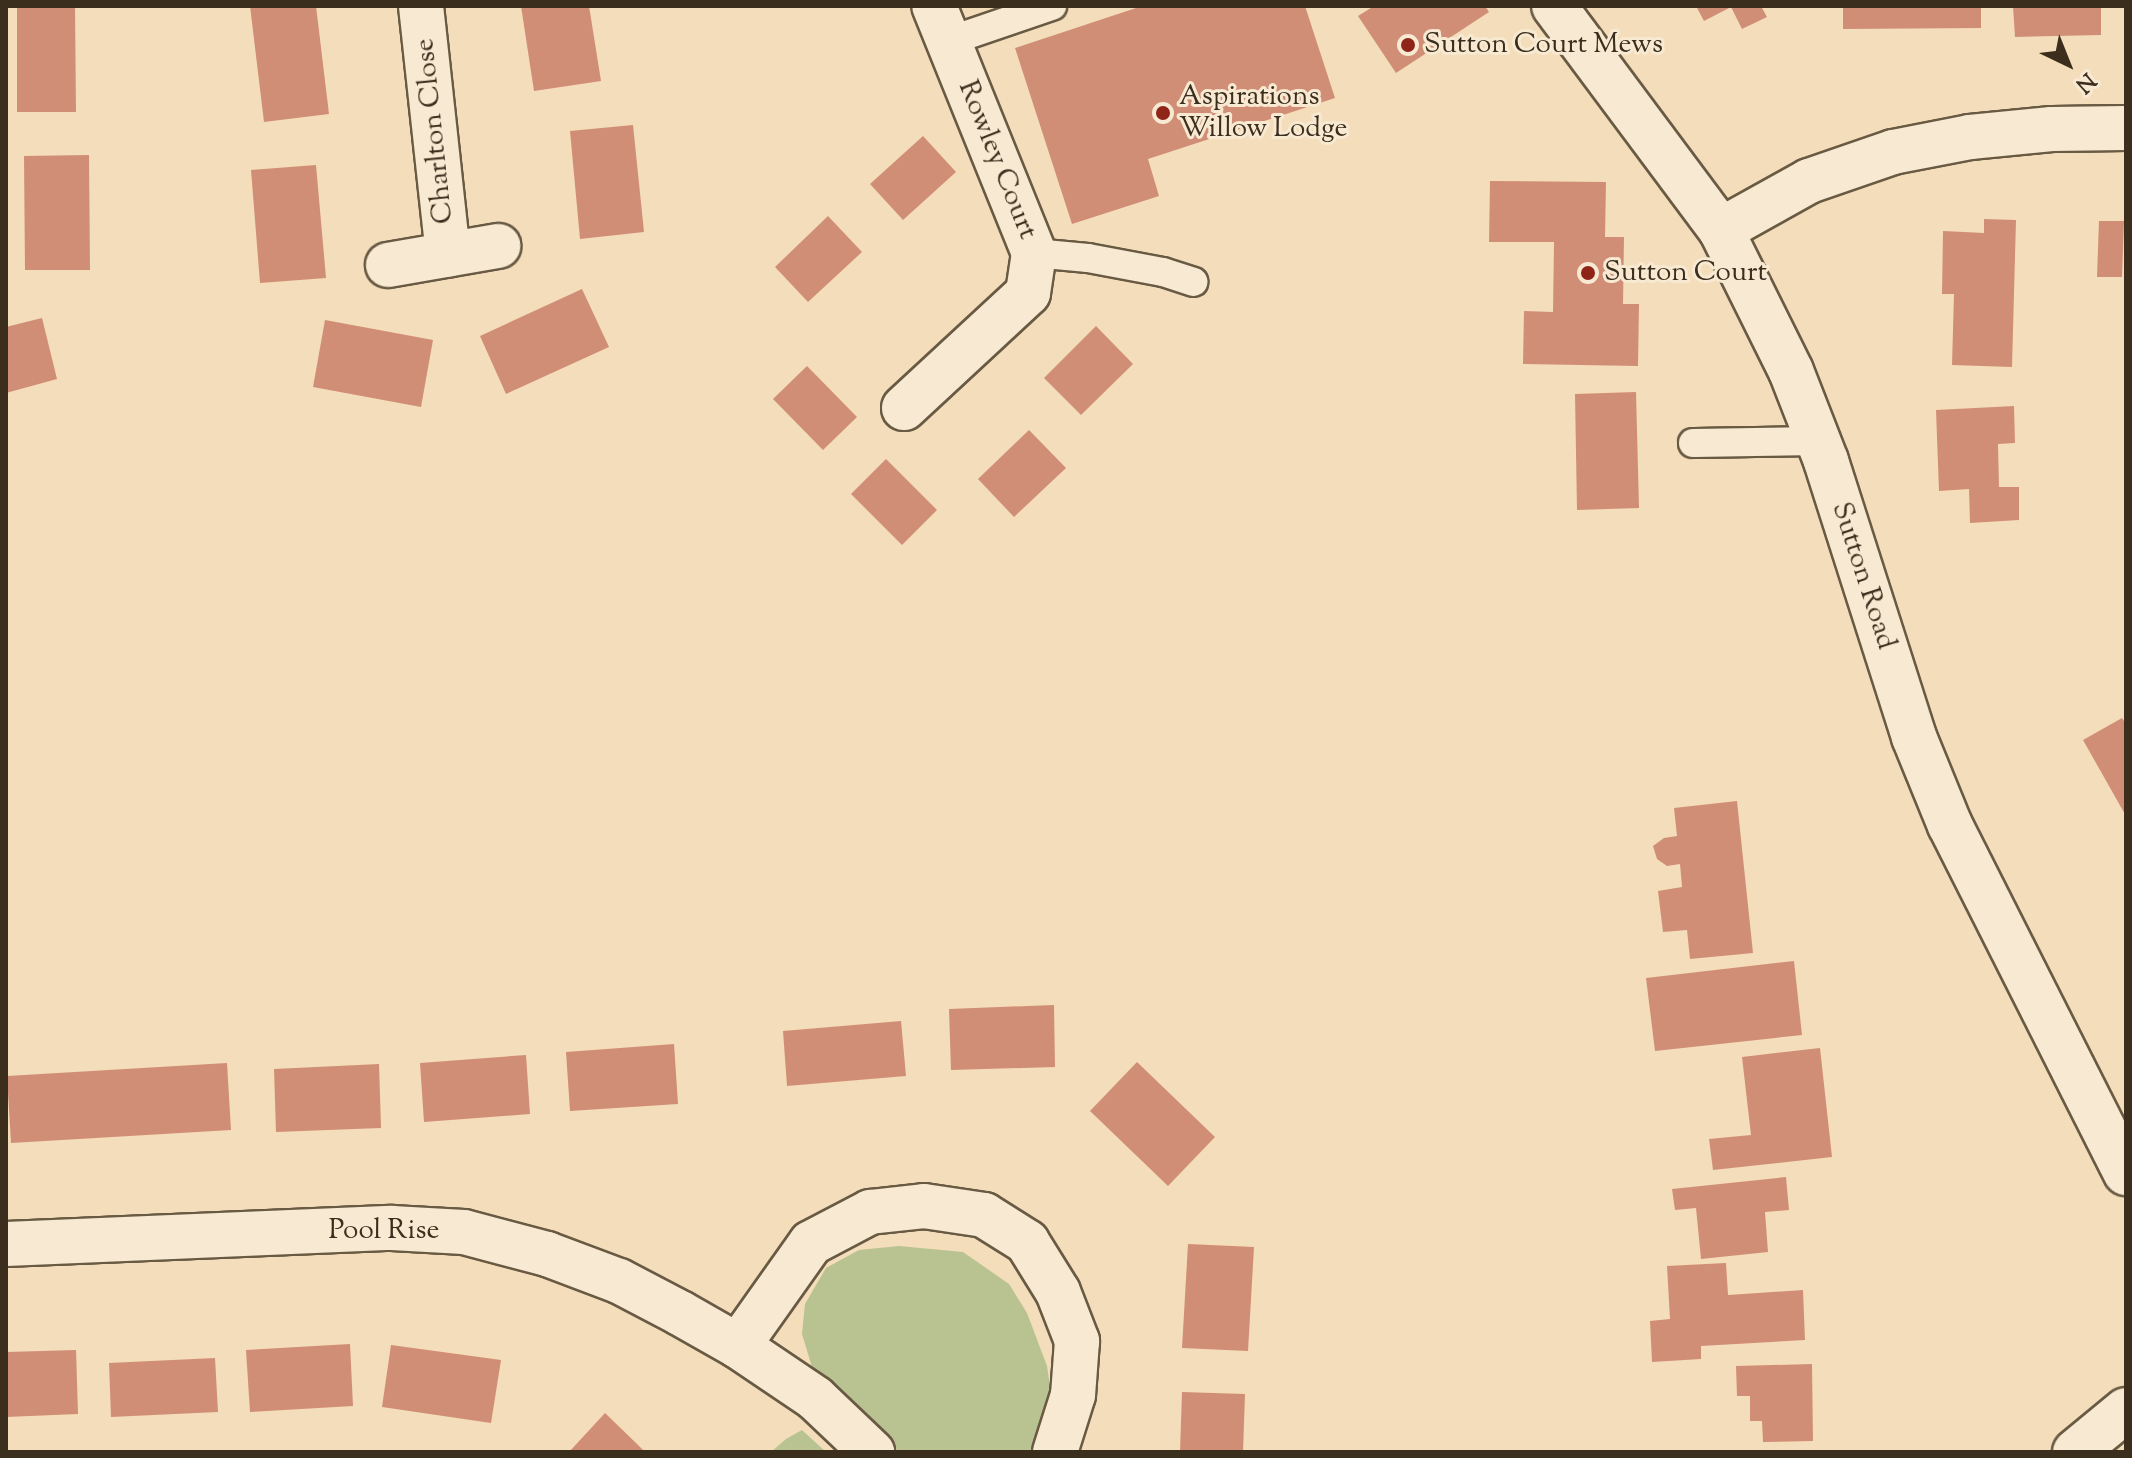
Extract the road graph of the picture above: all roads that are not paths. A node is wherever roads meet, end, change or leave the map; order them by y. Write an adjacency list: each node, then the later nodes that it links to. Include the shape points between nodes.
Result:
1 (421, 6): 9 (street, Charlton Close)
2 (1052, 6): 4 (lane)
3 (1554, 6): 6 (street, Sutton Road)
4 (942, 24): 8 (street, Rowley Court)
5 (2126, 128): 6 (street, via 1970,137 1893,152 1809,181)
6 (1721, 230): 13 (street, Sutton Road, via 1791,371)
7 (498, 246): 9 (street, Charlton Close)
8 (1034, 253): 11 (lane, via 1088,258); 12 (street, Rowley Court, via 1028,293)
9 (448, 255): 10 (street, Charlton Close)
10 (388, 265)
11 (1193, 282)
12 (904, 408)
13 (1818, 441): 14 (lane); 15 (street, Sutton Road, via 1914,737 1950,825)
14 (1693, 443)
15 (2126, 1173)
16 (6, 1244): 17 (street, Pool Rise, via 392,1228 464,1232 547,1254 619,1281)
17 (738, 1346): 19 (street, Pool Rise, via 815,1398); 20 (street, via 811,1243 870,1212 924,1206 984,1215 1027,1242 1058,1292 1077,1341 1073,1395)
18 (2126, 1410): 21 (street)
19 (872, 1452)
20 (1055, 1452)
21 (2075, 1452)

